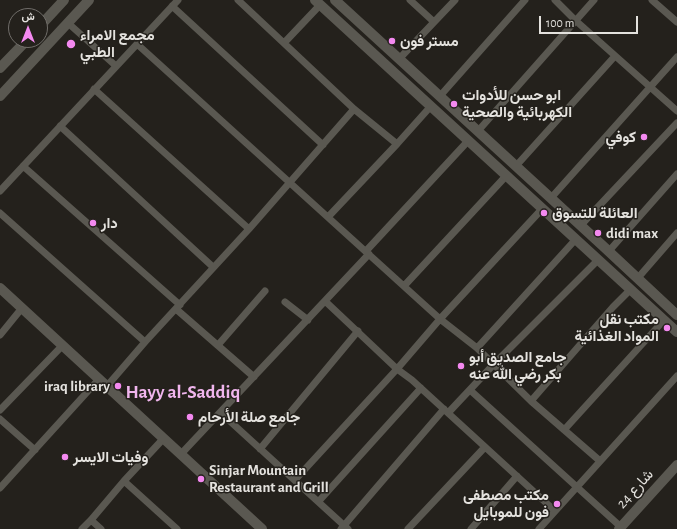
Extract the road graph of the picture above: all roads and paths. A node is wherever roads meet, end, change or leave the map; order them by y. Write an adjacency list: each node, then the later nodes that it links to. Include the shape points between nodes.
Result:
1 (64, 0): 16 (street)
2 (89, 0): 20 (street)
3 (178, 0): 14 (street)
4 (238, 0): 21 (street)
5 (335, 0): 28 (street)
6 (410, 0): 18 (street)
7 (455, 0): 18 (street)
8 (525, 0): 34 (street)
9 (555, 0): 17 (street)
10 (594, 0): 17 (street)
11 (652, 0): 15 (street)
12 (664, 0): 15 (street)
13 (317, 2): 21 (street); 35 (street)
14 (172, 6): 22 (street); 43 (street)
15 (659, 6): 19 (street)
16 (48, 17)
17 (575, 20): 25 (street); 40 (street)
18 (434, 22): 28 (street)
19 (677, 22)
20 (68, 23): 26 (street); 29 (street)
21 (284, 43): 36 (street)
22 (137, 44): 29 (street); 48 (street)
23 (19, 48): 30 (street)
24 (28, 48): 26 (street)
25 (615, 56): 31 (street); 45 (street)
26 (36, 57): 33 (street)
27 (677, 57): 31 (street)
28 (400, 59): 34 (street)
29 (116, 66): 32 (street)
30 (0, 68)
31 (650, 87): 37 (street); 50 (street)
32 (94, 90): 39 (street); 57 (street)
33 (0, 96)
34 (440, 96): 40 (street)
35 (430, 106): 41 (street); 42 (street)
36 (354, 109): 42 (street); 43 (street)
37 (677, 111)
38 (677, 124): 56 (street)
39 (60, 126): 44 (street); 63 (street)
40 (478, 131): 45 (street)
41 (468, 141): 47 (street); 61 (street)
42 (397, 144): 54 (street)
43 (323, 145): 48 (street)
44 (23, 166): 49 (street); 71 (street)
45 (516, 166): 50 (street)
46 (677, 174): 60 (street)
47 (506, 176): 51 (street); 65 (street)
48 (290, 182): 54 (street); 57 (street)
49 (0, 191)
50 (551, 198): 52 (street)
51 (542, 209): 55 (street); 74 (street)
52 (565, 211): 55 (street); 56 (street)
53 (0, 213): 80 (street)
54 (328, 217): 61 (street)
55 (555, 221): 59 (street)
56 (581, 225): 60 (street)
57 (249, 229): 63 (street)
58 (677, 233): 64 (street)
59 (576, 239): 62 (street); 83 (street)
60 (609, 251): 64 (street)
61 (367, 253): 65 (street); 69 (street)
62 (598, 260): 67 (street); 84 (street)
63 (213, 267): 71 (street)
64 (637, 279): 73 (street)
65 (404, 286): 74 (street)
66 (0, 288): 72 (street)
67 (631, 290): 76 (street); 92 (street)
68 (265, 291): 81 (street)
69 (325, 301): 75 (street); 77 (street)
70 (285, 302): 75 (street)
71 (178, 307): 80 (street); 81 (street)
72 (22, 308): 79 (street); 82 (street)
73 (675, 310)
74 (440, 319): 83 (street); 85 (street)
75 (308, 320): 87 (street)
76 (664, 320): 78 (street); 97 (street)
77 (358, 331): 85 (street); 100 (street)
78 (677, 332)
79 (0, 335)
80 (145, 342): 89 (street)
81 (218, 345): 87 (street)
82 (62, 346): 88 (street); 93 (street)
83 (477, 348): 84 (street)
84 (494, 364): 91 (street); 92 (street)
85 (397, 369): 90 (street); 106 (street)
86 (677, 376): 103 (street)
87 (254, 377): 95 (street)
88 (100, 379): 89 (street); 101 (street)
89 (107, 386): 98 (street)
90 (421, 388): 94 (street); 110 (street)
91 (470, 390): 94 (street); 108 (street)
92 (531, 401): 97 (street)
93 (0, 410)
94 (446, 411): 99 (street); 113 (street)
95 (221, 413): 100 (street); 102 (street)
96 (0, 419): 101 (street)
97 (564, 430): 103 (street)
98 (164, 438): 102 (street); 107 (street)
99 (485, 447): 105 (street); 119 (street)
100 (260, 449): 106 (street)
101 (35, 450): 109 (street)
102 (181, 454): 118 (street)
103 (600, 461): 108 (street)
104 (676, 468): 114 (street, شارع 24)
105 (517, 476): 111 (street); 120 (street)
106 (295, 480): 110 (street)
107 (124, 482): 112 (street); 117 (street)
108 (577, 486): 111 (street); 114 (street)
109 (0, 487)
110 (319, 501): 113 (street)
111 (555, 511): 121 (street)
112 (91, 520): 115 (street); 116 (street)
113 (344, 528)
114 (620, 528)
115 (82, 529)
116 (101, 529)
117 (177, 529)
118 (262, 529)
119 (408, 529)
120 (471, 529)
121 (539, 529)

